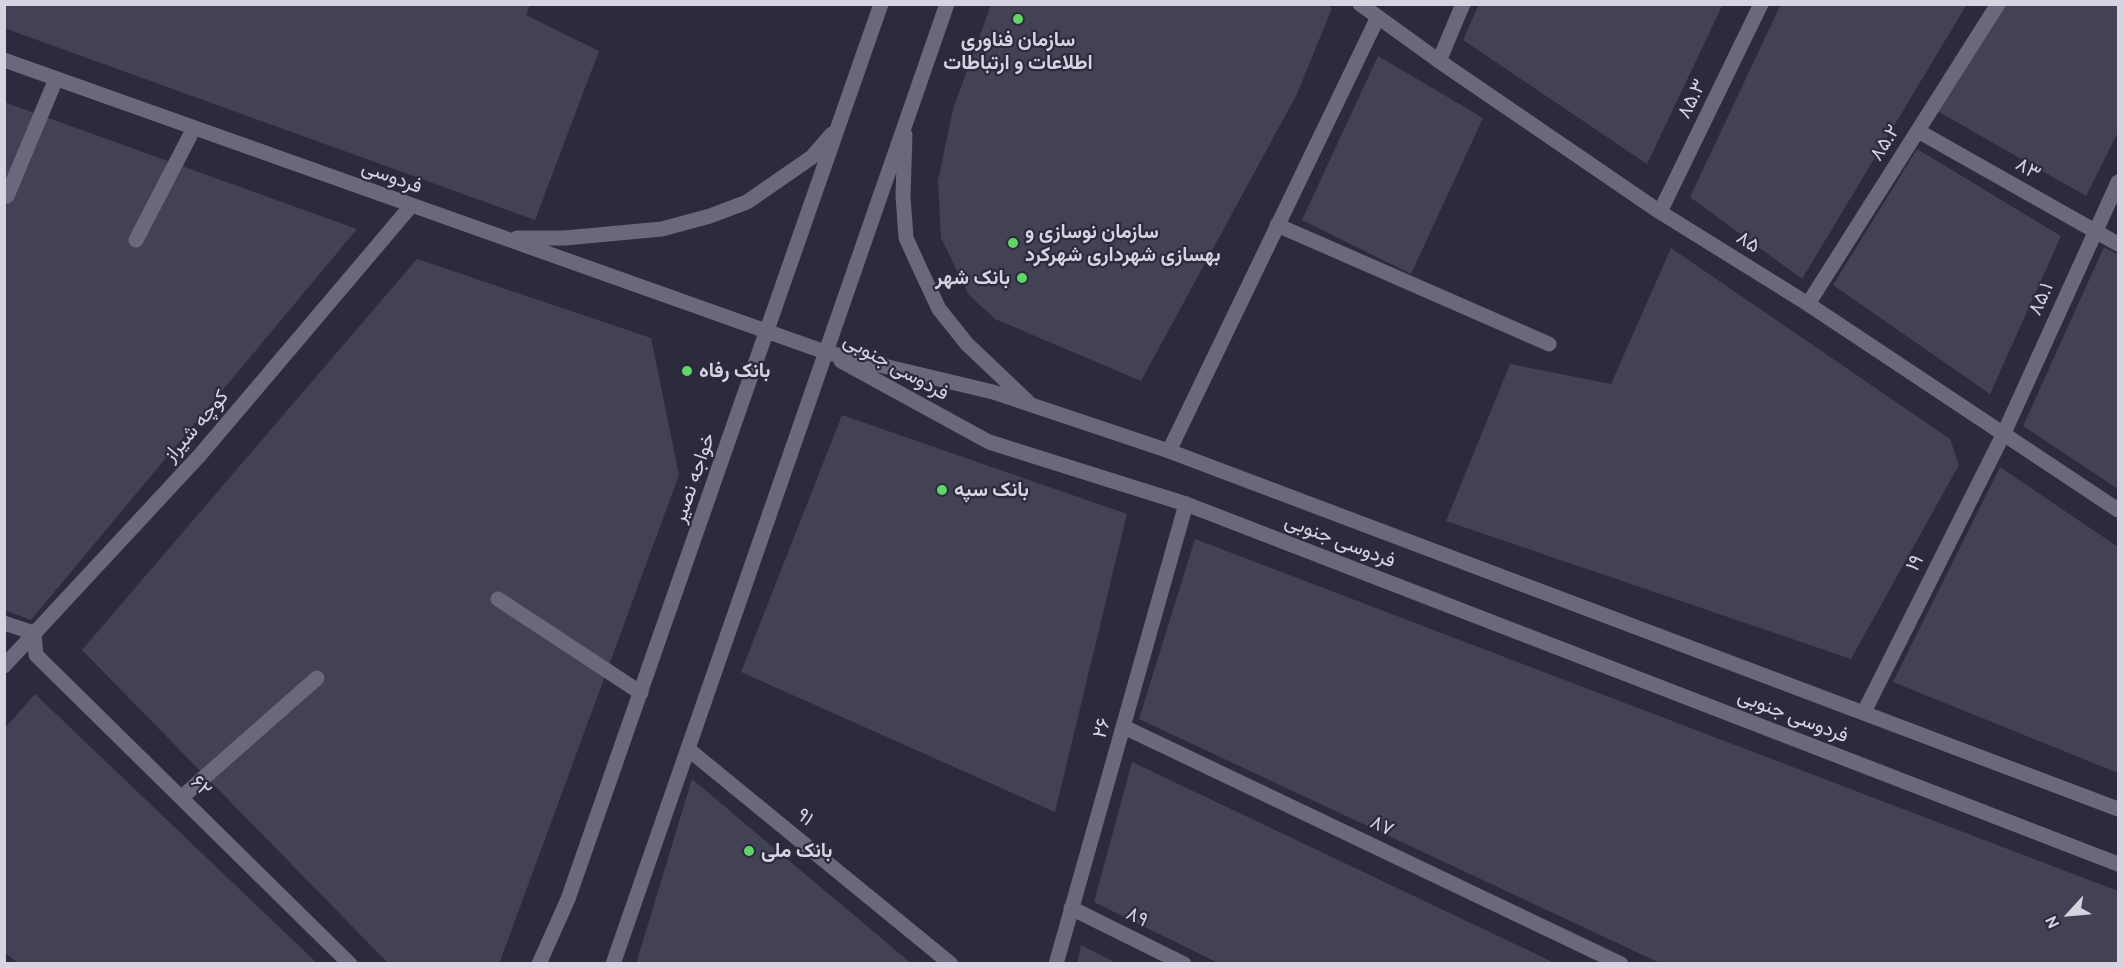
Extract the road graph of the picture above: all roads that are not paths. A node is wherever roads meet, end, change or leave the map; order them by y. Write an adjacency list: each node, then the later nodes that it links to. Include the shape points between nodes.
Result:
1 (881, 4): 12 (main road, خواجه نصیر)
2 (947, 4): 11 (main road)
3 (1360, 4): 7 (main road, ۸۵)
4 (1463, 4): 9 (main road)
5 (1761, 4): 18 (main road, ۸۵.۳)
6 (1998, 4): 14 (main road, ۸۵.۲)
7 (1378, 17): 9 (main road, ۸۵); 19 (main road)
8 (4, 60): 10 (main road, فردوسی)
9 (1439, 62): 18 (main road, ۸۵)
10 (56, 79): 13 (main road, فردوسی); 16 (main road)
11 (905, 123): 27 (main road); 28 (main road, via 906,238 939,309 967,344)
12 (838, 127): 21 (main road, via 812,157 747,202 711,216 662,229 565,238); 25 (main road, خواجه نصیر)
13 (194, 128): 17 (main road, فردوسی); 22 (main road)
14 (1918, 131): 20 (main road, ۸۳); 24 (main road, ۸۵.۲)
15 (2118, 182): 20 (main road, ۸۵.۱)
16 (7, 196)
17 (411, 206): 21 (main road, فردوسی); 35 (main road, کوچه شیراز, via 200,455)
18 (1660, 212): 24 (main road, ۸۵)
19 (1277, 225): 26 (main road); 30 (main road)
20 (2095, 231): 23 (main road, ۸۳); 29 (main road, ۸۵.۱)
21 (505, 238): 25 (main road, فردوسی)
22 (136, 240)
23 (2118, 244)
24 (1808, 304): 29 (main road, ۸۵)
25 (767, 331): 27 (main road, فردوسی); 38 (main road, خواجه نصیر)
26 (1549, 344)
27 (825, 352): 28 (main road, فردوسی جنوبی); 31 (main road, فردوسی جنوبی, via 989,442); 41 (main road)
28 (1031, 406): 30 (main road, فردوسی جنوبی)
29 (2004, 433): 32 (main road, ۸۵); 39 (main road, ۱۹)
30 (1169, 451): 39 (main road, فردوسی جنوبی)
31 (1186, 504): 40 (main road, ۲۶); 44 (main road, فردوسی جنوبی)
32 (2118, 510)
33 (498, 599): 38 (main road)
34 (4, 623): 35 (main road)
35 (34, 633): 36 (main road, کوچه شیراز); 42 (main road, ۶۲, via 36,655)
36 (4, 666)
37 (317, 678): 42 (main road)
38 (640, 693): 47 (main road, خواجه نصیر, via 568,899)
39 (1864, 712): 43 (main road, فردوسی جنوبی)
40 (1125, 727): 45 (main road, ۲۶); 52 (main road, ۸۷)
41 (688, 749): 48 (main road); 49 (main road, ۹۱)
42 (182, 797): 46 (main road, ۶۲)
43 (2118, 809)
44 (2118, 864)
45 (1071, 908): 50 (main road, ۲۶); 51 (main road, ۸۹)
46 (350, 963)
47 (539, 963)
48 (613, 963)
49 (951, 963)
50 (1056, 963)
51 (1184, 963)
52 (1622, 963)

